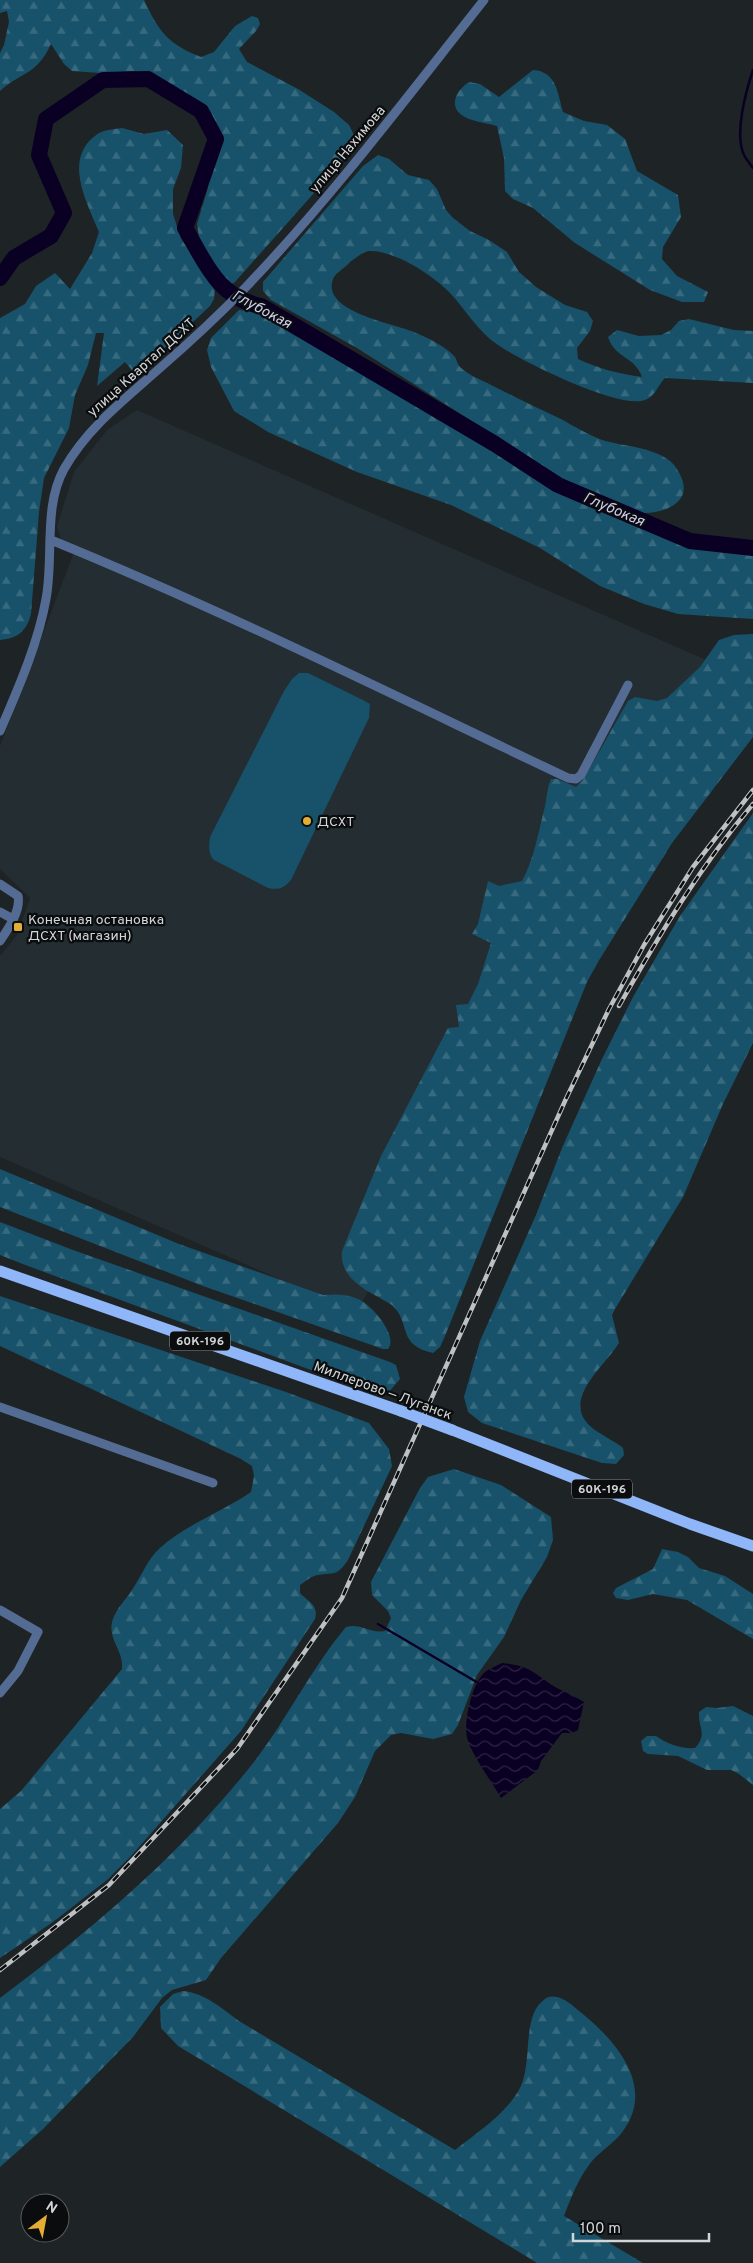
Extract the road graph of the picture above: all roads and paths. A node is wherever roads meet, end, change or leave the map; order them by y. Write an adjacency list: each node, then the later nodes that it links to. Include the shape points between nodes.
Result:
1 (484, 0): 2 (street, улица Нахимова, via 374,140)
2 (224, 310): 3 (street, улица Квартал ДСХТ, via 93,429 60,477 52,504)
3 (51, 540): 4 (street, via 286,644 568,778 576,779 582,774); 5 (street, улица Квартал ДСХТ, via 49,580 40,626)
4 (628, 685)
5 (0, 731)
6 (0, 884): 8 (street, via 18,896 19,904)
7 (0, 912): 8 (street)
8 (13, 919): 9 (street)
9 (0, 941)
10 (0, 1271): 13 (main road, Миллерово — Луганск / 60К-196, bridge, via 401,1411)
11 (0, 1407): 12 (street)
12 (213, 1483)
13 (753, 1546)
14 (0, 1610): 15 (street, via 38,1632 18,1671)
15 (0, 1693)

